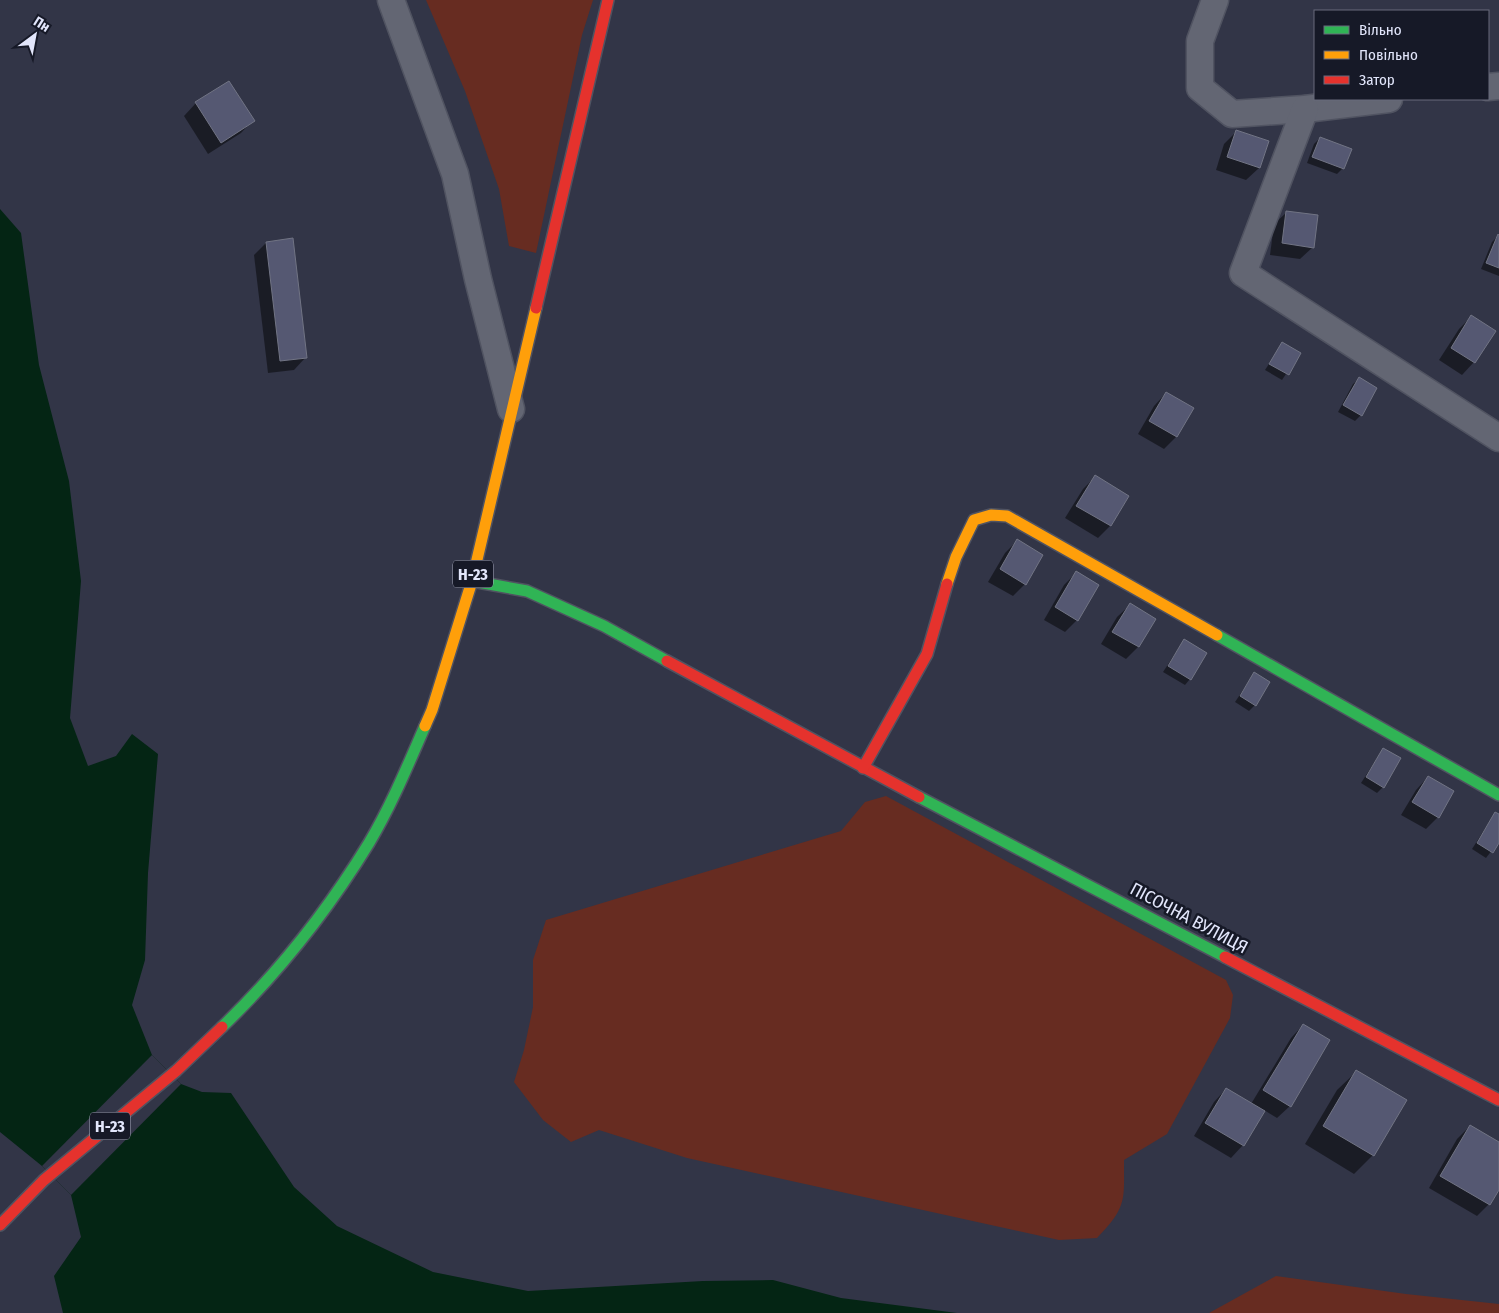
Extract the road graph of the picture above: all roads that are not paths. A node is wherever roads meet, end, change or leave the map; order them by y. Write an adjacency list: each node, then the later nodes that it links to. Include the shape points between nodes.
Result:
1 (391, 0): 6 (street, via 455,174)
2 (608, 0): 6 (street, Н-23)
3 (1215, 0): 5 (street, via 1200,41 1200,88 1232,114)
4 (1381, 100): 5 (street)
5 (1305, 109): 7 (street, via 1243,273)
6 (511, 408): 8 (street, Н-23)
7 (1499, 438)
8 (472, 582): 9 (street, ПІСОЧНА ВУЛИЦЯ, via 527,591 604,626); 12 (street, Н-23, via 432,710 403,775 369,842 316,921 258,992 176,1071 44,1180)
9 (863, 768): 10 (street, via 874,741 906,695 926,654 939,622 949,579 974,520 991,515 1007,516); 11 (street, ПІСОЧНА ВУЛИЦЯ)
10 (1499, 795)
11 (1499, 1100)
12 (0, 1225)

